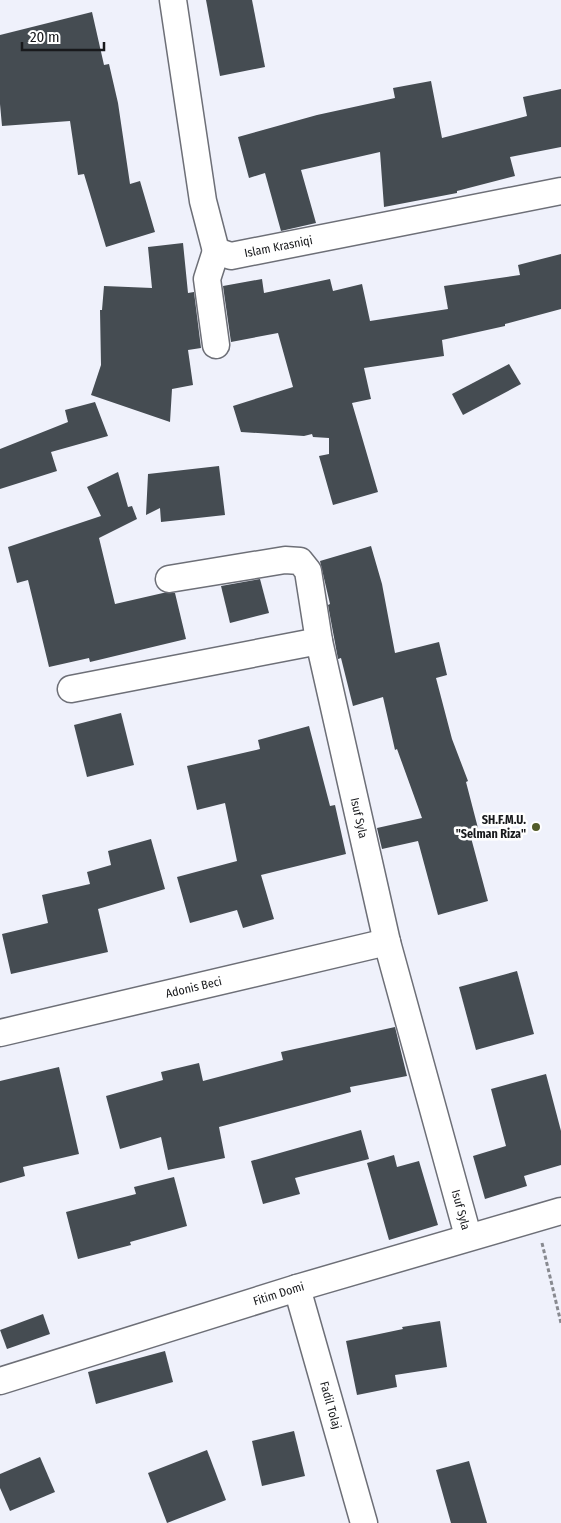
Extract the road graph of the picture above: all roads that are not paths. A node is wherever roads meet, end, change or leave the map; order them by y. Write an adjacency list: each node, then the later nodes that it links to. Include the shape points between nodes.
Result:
1 (173, 0): 3 (street, via 203,201)
2 (561, 191): 3 (street, Islam Krasniqi, via 231,256)
3 (216, 251): 4 (street, via 207,279)
4 (216, 345)
5 (169, 579): 6 (street, Isuf Syla, via 285,560 300,561 308,571)
6 (319, 641): 7 (street); 8 (street, Isuf Syla)
7 (71, 689)
8 (387, 942): 9 (street, Adonis Beci); 11 (street, Isuf Syla)
9 (0, 1033)
10 (561, 1211): 11 (street, Fitim Domi)
11 (468, 1236): 12 (street, Fitim Domi)
12 (297, 1288): 13 (street, Fitim Domi); 14 (street, Fadil Tolaj)
13 (0, 1381)
14 (364, 1523)

